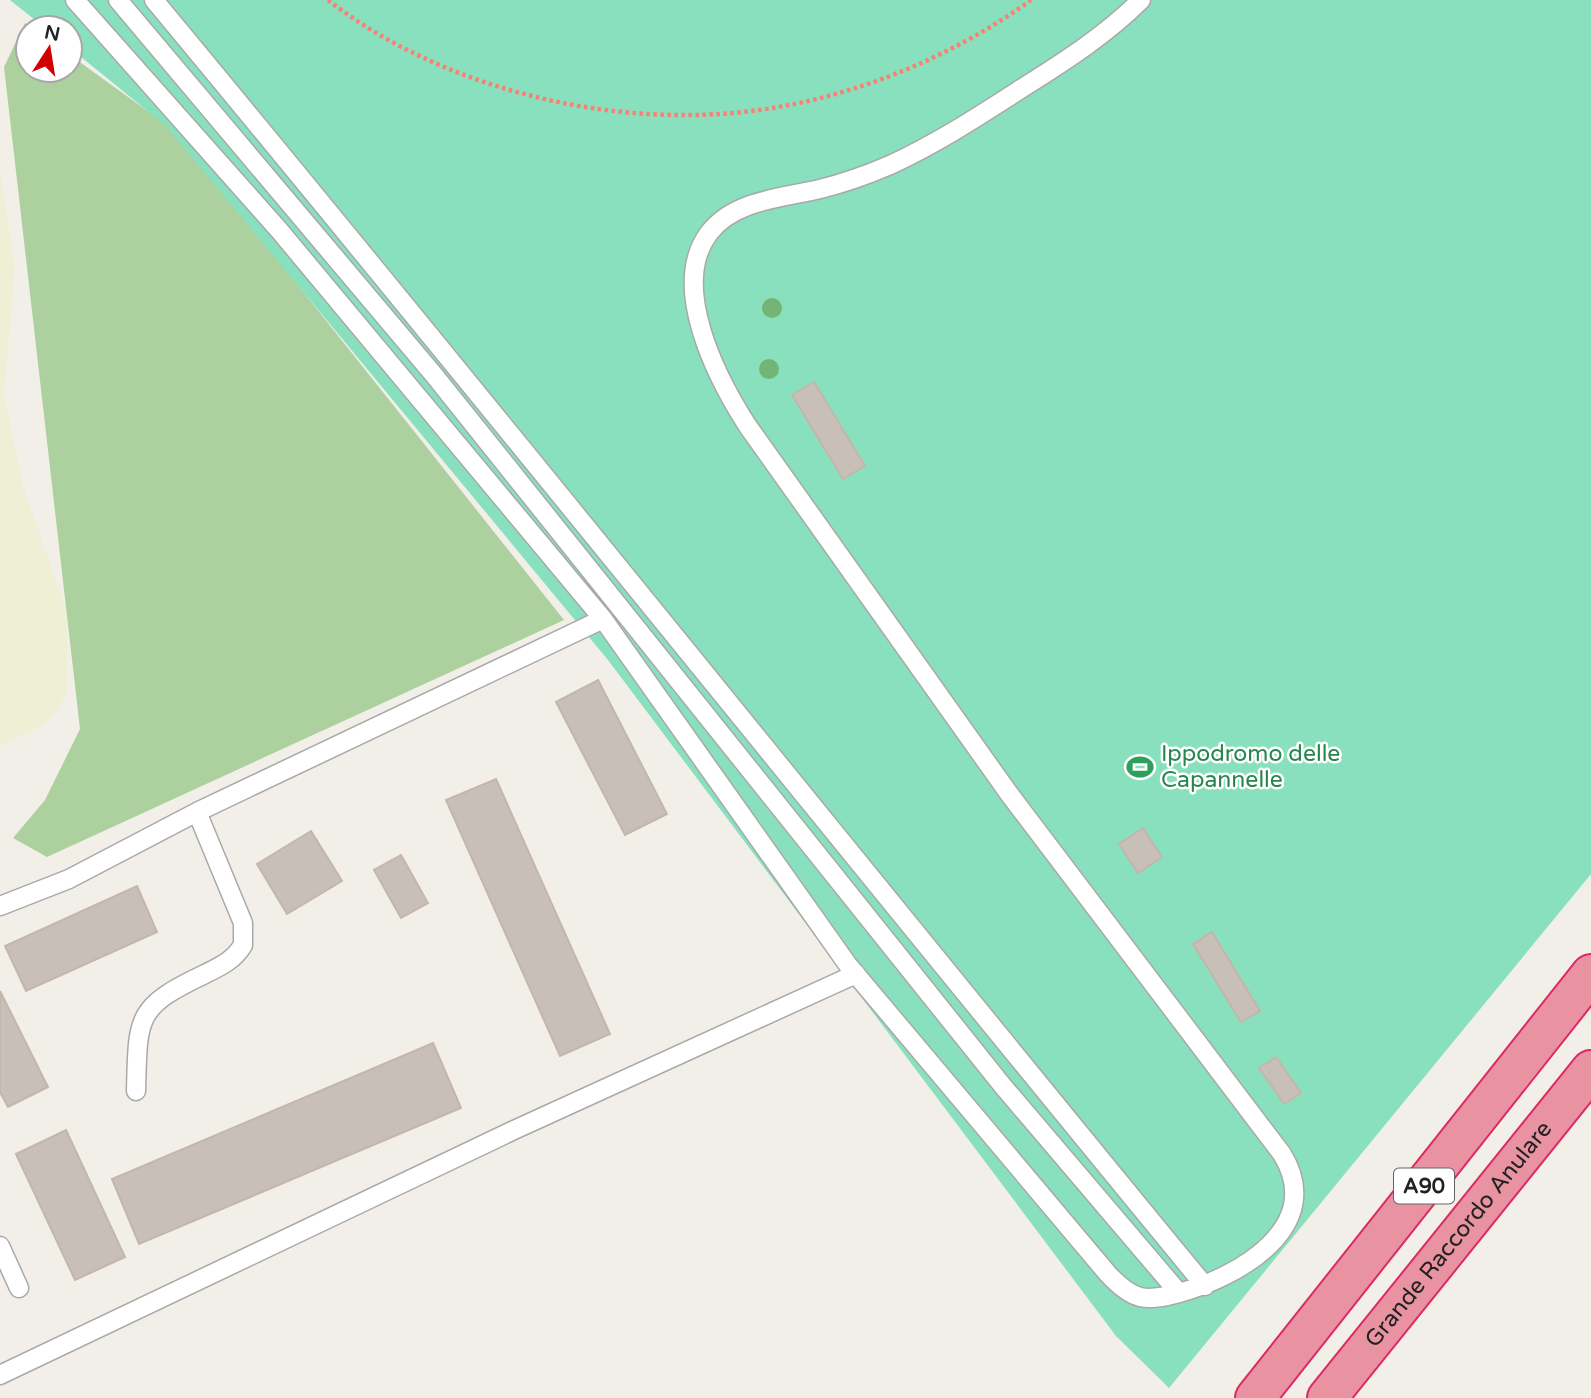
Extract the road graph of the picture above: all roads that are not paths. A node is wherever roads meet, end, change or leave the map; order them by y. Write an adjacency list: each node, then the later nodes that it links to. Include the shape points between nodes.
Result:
1 (75, 0): 5 (lane, via 284,236)
2 (118, 0): 15 (lane, via 434,375 1003,1085)
3 (154, 0): 13 (lane)
4 (1142, 0): 13 (lane, via 1055,67 915,153 840,184 745,207 725,217 701,247 695,298 711,357 747,425 1003,785 1288,1164 1295,1184 1292,1216 1253,1260)
5 (603, 619): 6 (lane); 8 (lane)
6 (197, 812): 7 (lane, via 69,879); 11 (lane, via 243,923 243,945 229,961 167,992 148,1010 138,1037)
7 (0, 906)
8 (856, 974): 15 (lane, via 1119,1287 1143,1299); 16 (lane, via 514,1129)
9 (1591, 974): 17 (highway, A90)
10 (1591, 1070): 18 (highway, Grande Raccordo Anulare / A90)
11 (136, 1091)
12 (0, 1245): 14 (lane)
13 (1205, 1286): 15 (lane)
14 (19, 1288)
15 (1179, 1293)
16 (0, 1375)
17 (1255, 1398)
18 (1327, 1398)

